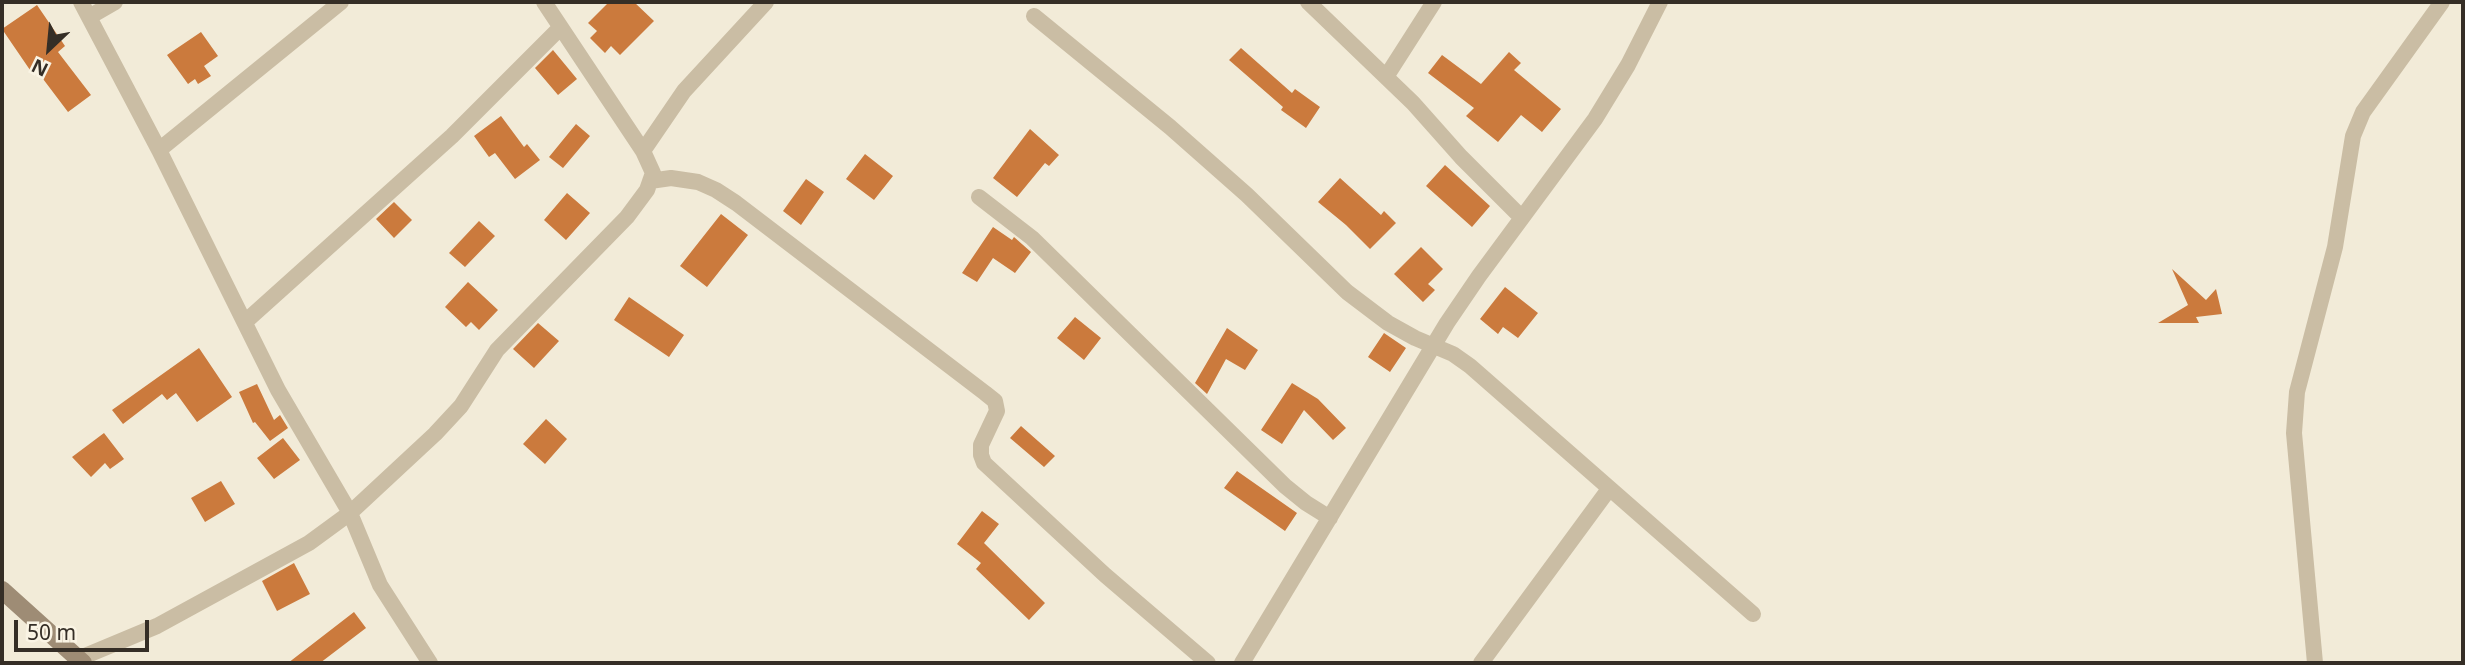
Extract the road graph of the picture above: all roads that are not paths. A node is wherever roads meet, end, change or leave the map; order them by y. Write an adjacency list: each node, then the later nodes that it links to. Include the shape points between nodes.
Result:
1 (81, 2): 11 (street)
2 (115, 2): 11 (street)
3 (341, 2): 14 (street)
4 (544, 2): 12 (street)
5 (766, 2): 15 (street, via 684,91)
6 (1308, 2): 13 (street)
7 (1434, 2): 13 (street)
8 (1660, 2): 18 (street, via 1595,119)
9 (2442, 2): 31 (street, via 2363,112 2353,136 2335,247 2297,392 2294,433)
10 (1034, 16): 20 (street, via 1170,127 1347,292 1388,323)
11 (89, 17): 14 (street)
12 (560, 28): 15 (street); 19 (street, via 452,136)
13 (1386, 77): 18 (street)
14 (159, 150): 19 (street)
15 (643, 151): 16 (street, via 653,173)
16 (650, 181): 22 (street, via 627,217 498,350 461,406); 28 (street, via 671,178 716,190 995,401 997,411 981,444 984,463)
17 (979, 197): 23 (street, via 1041,247 1285,486)
18 (1522, 218): 20 (street)
19 (245, 323): 22 (street, via 278,390)
20 (1434, 346): 21 (street, via 1470,366); 23 (street)
21 (1609, 489): 25 (street); 30 (street)
22 (350, 513): 26 (street, via 241,580); 27 (street, via 380,584)
23 (1330, 518): 29 (street)
24 (2, 590): 26 (main road)
25 (1753, 614)
26 (81, 661)
27 (430, 663)
28 (1208, 663)
29 (1242, 663)
30 (1481, 663)
31 (2315, 663)

